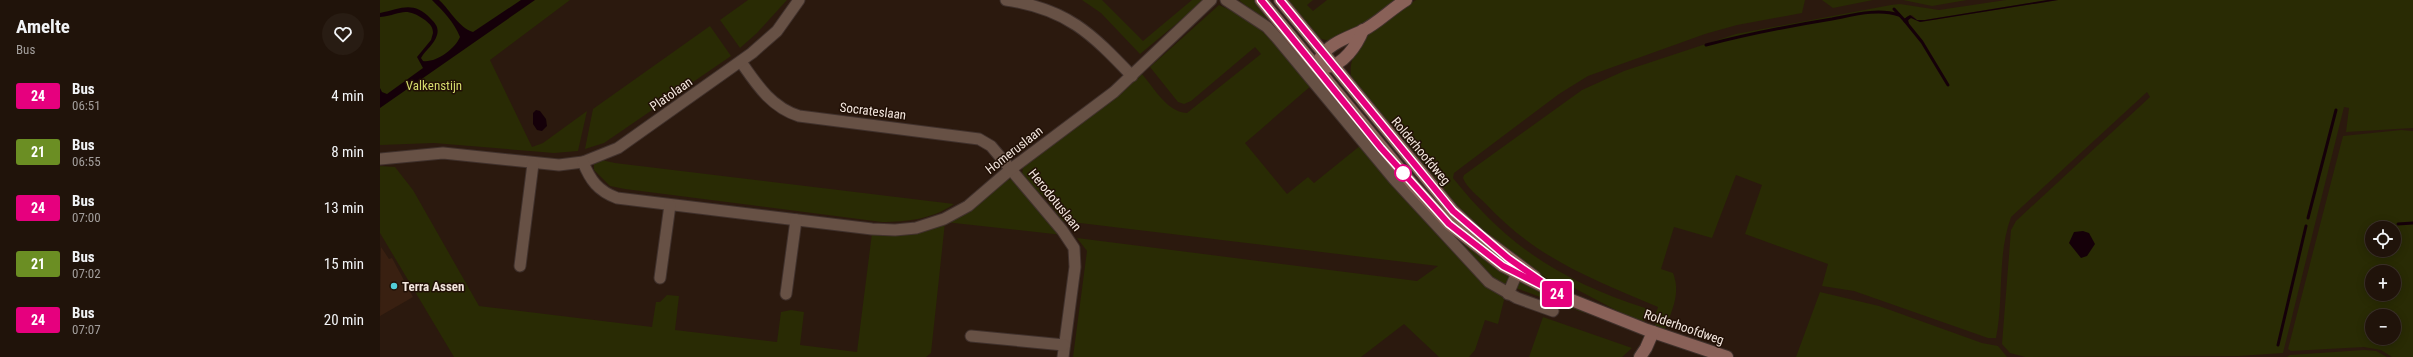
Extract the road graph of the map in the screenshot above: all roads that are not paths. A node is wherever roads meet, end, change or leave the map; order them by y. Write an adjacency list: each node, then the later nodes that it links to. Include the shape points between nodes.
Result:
1 (799, 0): 10 (street, Platolaan, via 777,31)
2 (1006, 0): 13 (street, via 1033,4 1059,14 1096,38)
3 (1211, 0): 13 (street, Homeruslaan)
4 (1226, 0): 24 (street, via 1267,27 1394,180 1489,282)
5 (1261, 0): 12 (main road, Rolderhoofdweg)
6 (1280, 0): 9 (main road, Rolderhoofdweg)
7 (1406, 0): 8 (main road)
8 (1363, 30): 9 (main road); 11 (main road, via 1355,45)
9 (1322, 53): 11 (main road, Rolderhoofdweg); 12 (main road)
10 (741, 62): 15 (street, Platolaan, via 618,148); 17 (street, Socrateslaan, via 764,92 787,112 799,116 979,139 991,146)
11 (1333, 66): 12 (main road); 21 (main road, Rolderhoofdweg, via 1453,211)
12 (1316, 67): 21 (main road, Rolderhoofdweg, via 1381,148 1449,224 1503,266)
13 (1132, 76): 17 (street, Homeruslaan)
14 (380, 159): 16 (street, Platolaan, via 443,153)
15 (583, 162): 16 (street, Platolaan, via 559,165); 18 (street, Homeruslaan, via 593,184 607,194 617,198)
16 (533, 164): 20 (street)
17 (1011, 169): 19 (street, Homeruslaan, via 968,206 944,219 916,228 883,230); 28 (street, Herodotuslaan, via 1074,248 1075,267)
18 (670, 205): 19 (street, Homeruslaan); 22 (street)
19 (796, 220): 23 (street)
20 (520, 266)
21 (1519, 270): 24 (street); 26 (main road, Rolderhoofdweg, via 1564,297)
22 (660, 278)
23 (786, 294)
24 (1508, 294): 25 (street)
25 (1553, 311)
26 (1653, 332): 30 (main road); 31 (main road, Rolderhoofdweg)
27 (971, 336): 28 (street)
28 (1064, 346): 29 (street, Herodotuslaan)
29 (1063, 357)
30 (1640, 357)
31 (1727, 357)

